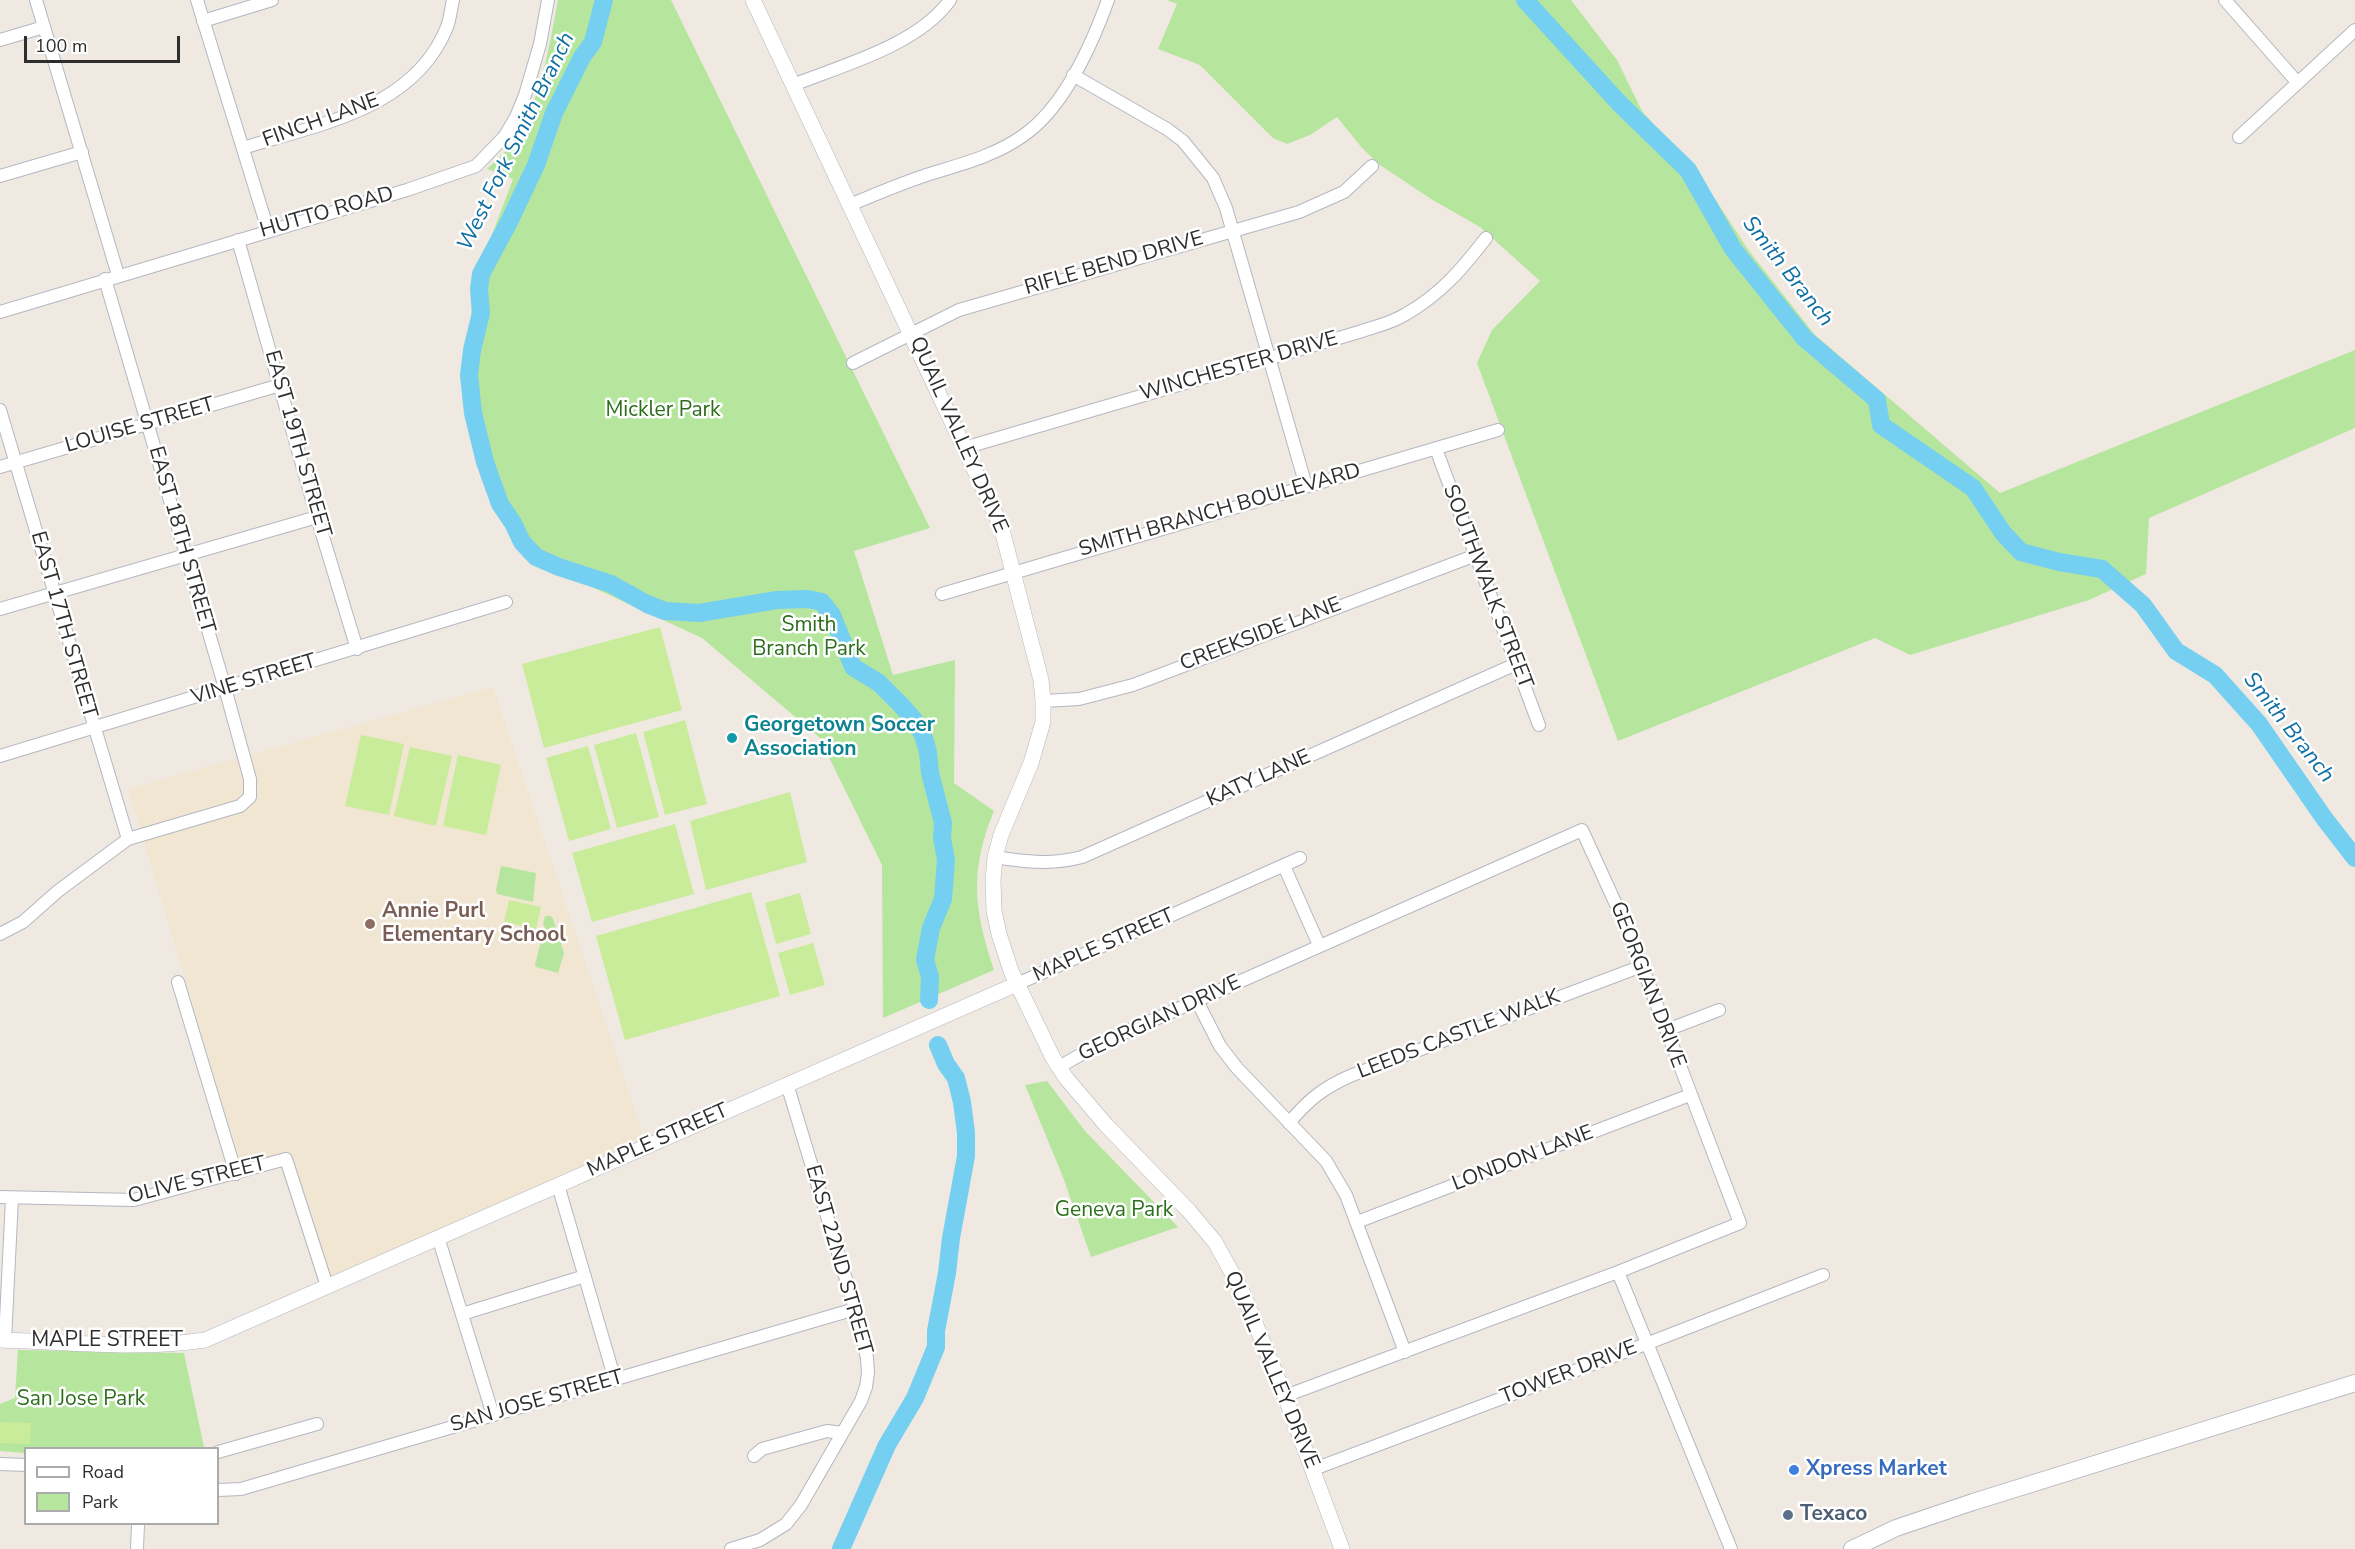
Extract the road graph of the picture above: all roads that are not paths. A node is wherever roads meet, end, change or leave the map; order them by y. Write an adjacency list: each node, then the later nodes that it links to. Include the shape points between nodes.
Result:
1 (36, 0): 11 (street)
2 (197, 0): 10 (street)
3 (272, 0): 10 (street)
4 (453, 0): 18 (street, FINCH LANE, via 448,26 438,45 412,78 394,93 375,105)
5 (548, 0): 23 (street, HUTTO ROAD, via 540,44 516,117 504,137 476,166)
6 (753, 0): 16 (street, QUAIL VALLEY DRIVE)
7 (950, 0): 16 (street, via 914,34)
8 (1108, 0): 14 (street)
9 (2225, 0): 15 (street)
10 (203, 21): 18 (street)
11 (44, 27): 13 (street); 19 (street)
12 (2355, 30): 15 (street)
13 (0, 40)
14 (1073, 75): 22 (street, via 1056,102 1025,135 972,162); 24 (street, via 1183,141 1222,194)
15 (2297, 82): 17 (street)
16 (793, 85): 22 (street, QUAIL VALLEY DRIVE)
17 (2239, 137)
18 (243, 148): 23 (street)
19 (82, 152): 21 (street); 27 (street)
20 (1372, 166): 24 (street, RIFLE BEND DRIVE, via 1344,192 1324,202)
21 (0, 176)
22 (850, 205): 30 (street, QUAIL VALLEY DRIVE)
23 (268, 230): 26 (street, HUTTO ROAD)
24 (1232, 230): 30 (street, RIFLE BEND DRIVE, via 959,310); 31 (street)
25 (1486, 238): 31 (street, WINCHESTER DRIVE, via 1459,273 1405,315)
26 (238, 240): 27 (street, HUTTO ROAD); 33 (street, EAST 19TH STREET)
27 (118, 275): 28 (street, HUTTO ROAD)
28 (105, 279): 29 (street, HUTTO ROAD); 35 (street, EAST 18TH STREET)
29 (0, 312)
30 (912, 334): 32 (street, RIFLE BEND DRIVE); 37 (street, QUAIL VALLEY DRIVE)
31 (1268, 358): 37 (street, WINCHESTER DRIVE); 41 (street)
32 (853, 363)
33 (280, 385): 35 (street, LOUISE STREET); 42 (street, EAST 19TH STREET)
34 (0, 410): 39 (street, EAST 17TH STREET)
35 (147, 423): 39 (street, LOUISE STREET); 43 (street, EAST 18TH STREET)
36 (1498, 430): 38 (street, SMITH BRANCH BOULEVARD)
37 (964, 448): 45 (street, QUAIL VALLEY DRIVE, via 1001,526)
38 (1436, 449): 41 (street, SMITH BRANCH BOULEVARD); 44 (street, SOUTHWALK STREET)
39 (16, 463): 40 (street, LOUISE STREET); 46 (street, EAST 17TH STREET)
40 (0, 467)
41 (1306, 486): 45 (street, SMITH BRANCH BOULEVARD)
42 (317, 517): 43 (street); 50 (street, EAST 19TH STREET)
43 (185, 555): 46 (street); 52 (street, EAST 18TH STREET)
44 (1476, 555): 51 (street, SOUTHWALK STREET); 53 (street, CREEKSIDE LANE, via 1132,685 1079,699)
45 (1014, 571): 47 (street, SMITH BRANCH BOULEVARD); 53 (street, QUAIL VALLEY DRIVE)
46 (54, 594): 49 (street); 55 (street, EAST 17TH STREET)
47 (942, 594)
48 (506, 602): 50 (street, VINE STREET)
49 (0, 609)
50 (357, 649): 52 (street, VINE STREET)
51 (1516, 664): 54 (street, SOUTHWALK STREET); 58 (street, KATY LANE, via 1082,857 1043,864)
52 (225, 688): 55 (street, VINE STREET); 57 (street, EAST 18TH STREET, via 250,779 250,797 240,806)
53 (1043, 701): 58 (street, QUAIL VALLEY DRIVE, via 1042,722 1031,763)
54 (1539, 725)
55 (94, 727): 56 (street, VINE STREET); 57 (street, EAST 17TH STREET)
56 (0, 756)
57 (128, 839): 61 (street, via 23,922)
58 (995, 857): 65 (street, QUAIL VALLEY DRIVE, via 994,911)
59 (1300, 858): 60 (street, MAPLE STREET)
60 (1284, 866): 62 (street); 65 (street, MAPLE STREET)
61 (0, 934)
62 (1319, 945): 63 (street, GEORGIAN DRIVE, via 1582,830); 66 (street, GEORGIAN DRIVE)
63 (1642, 966): 68 (street, GEORGIAN DRIVE); 72 (street, LEEDS CASTLE WALK, via 1350,1076 1308,1101)
64 (178, 982): 73 (street)
65 (1017, 984): 69 (street, QUAIL VALLEY DRIVE); 70 (street, MAPLE STREET)
66 (1197, 1001): 69 (street, GEORGIAN DRIVE, via 1101,1043); 72 (street, via 1220,1046)
67 (1719, 1010): 68 (street)
68 (1667, 1030): 71 (street, GEORGIAN DRIVE)
69 (1059, 1067): 89 (street, QUAIL VALLEY DRIVE, via 1074,1090 1215,1242 1242,1292)
70 (787, 1084): 74 (street, MAPLE STREET); 82 (street, EAST 22ND STREET)
71 (1690, 1095): 76 (street, LONDON LANE); 78 (street, GEORGIAN DRIVE, via 1740,1223)
72 (1289, 1123): 76 (street, via 1326,1161)
73 (236, 1174): 75 (street, OLIVE STREET, via 134,1200); 81 (street, OLIVE STREET, via 286,1159)
74 (558, 1185): 77 (street, MAPLE STREET); 80 (street)
75 (6, 1198): 84 (street)
76 (1357, 1222): 86 (street)
77 (438, 1237): 81 (street, MAPLE STREET); 83 (street)
78 (1618, 1272): 85 (street); 86 (street, GEORGIAN DRIVE)
79 (1823, 1275): 85 (street, TOWER DRIVE)
80 (585, 1276): 83 (street); 87 (street)
81 (327, 1286): 84 (street, MAPLE STREET, via 205,1340 177,1344)
82 (855, 1309): 87 (street, SAN JOSE STREET); 92 (street, EAST 22ND STREET, via 867,1358 866,1387)
83 (462, 1314): 90 (street)
84 (2, 1340)
85 (1646, 1344): 97 (street, TOWER DRIVE); 103 (street)
86 (1405, 1352): 89 (street, GEORGIAN DRIVE)
87 (615, 1380): 90 (street, SAN JOSE STREET)
88 (2355, 1383): 104 (main road, via 1973,1502 1896,1528)
89 (1285, 1396): 97 (street, QUAIL VALLEY DRIVE)
90 (493, 1415): 98 (street, SAN JOSE STREET, via 241,1489)
91 (317, 1424): 93 (street)
92 (842, 1433): 94 (street, via 827,1431 762,1449); 101 (street, EAST 22ND STREET, via 786,1524 760,1540)
93 (219, 1452)
94 (754, 1456)
95 (0, 1464): 96 (street)
96 (24, 1465)
97 (1314, 1469): 102 (street, QUAIL VALLEY DRIVE)
98 (219, 1490)
99 (138, 1525): 100 (street)
100 (137, 1549)
101 (731, 1549)
102 (1342, 1549)
103 (1731, 1549)
104 (1852, 1549)

